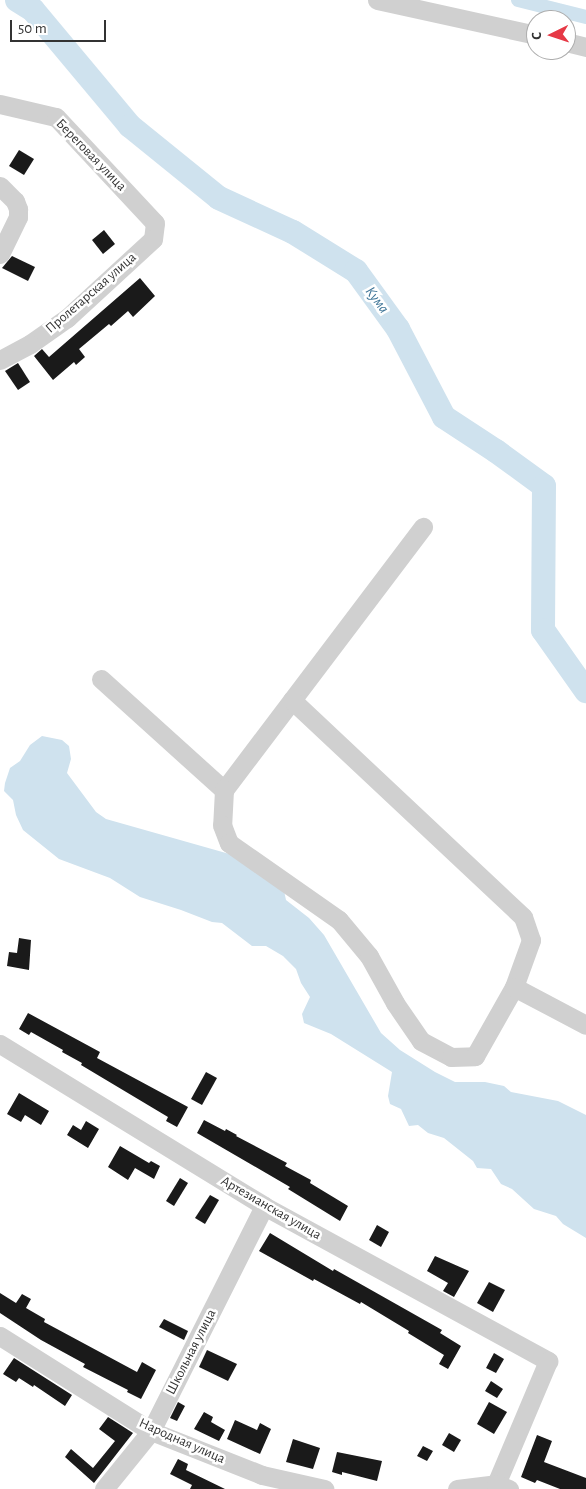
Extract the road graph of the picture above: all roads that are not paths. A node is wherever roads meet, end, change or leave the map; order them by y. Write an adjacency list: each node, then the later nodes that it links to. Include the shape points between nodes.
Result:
1 (377, 0): 2 (street)
2 (526, 33)
3 (0, 104): 5 (street, Береговая улица, via 56,116 155,222)
4 (0, 186): 6 (street, via 15,201 18,209 18,217)
5 (154, 239): 7 (street, Пролетарская улица, via 68,318)
6 (0, 254)
7 (0, 360)
8 (424, 527): 10 (street)
9 (101, 679): 11 (street)
10 (292, 700): 11 (street); 12 (street, via 523,918 531,940)
11 (224, 790): 12 (street, via 222,825 229,843 339,920 369,956 421,1041 451,1057 475,1056)
12 (514, 987): 13 (street)
13 (586, 1025)
14 (0, 1044): 15 (street, Артезианская улица)
15 (264, 1206): 17 (street, Школьная улица); 18 (street, Артезианская улица, via 548,1361)
16 (0, 1336): 17 (street, Народная улица)
17 (151, 1430): 19 (street, Школьная улица); 20 (street, Народная улица, via 262,1475)
18 (502, 1486): 21 (street)
19 (104, 1489)
20 (324, 1489)
21 (456, 1489)

